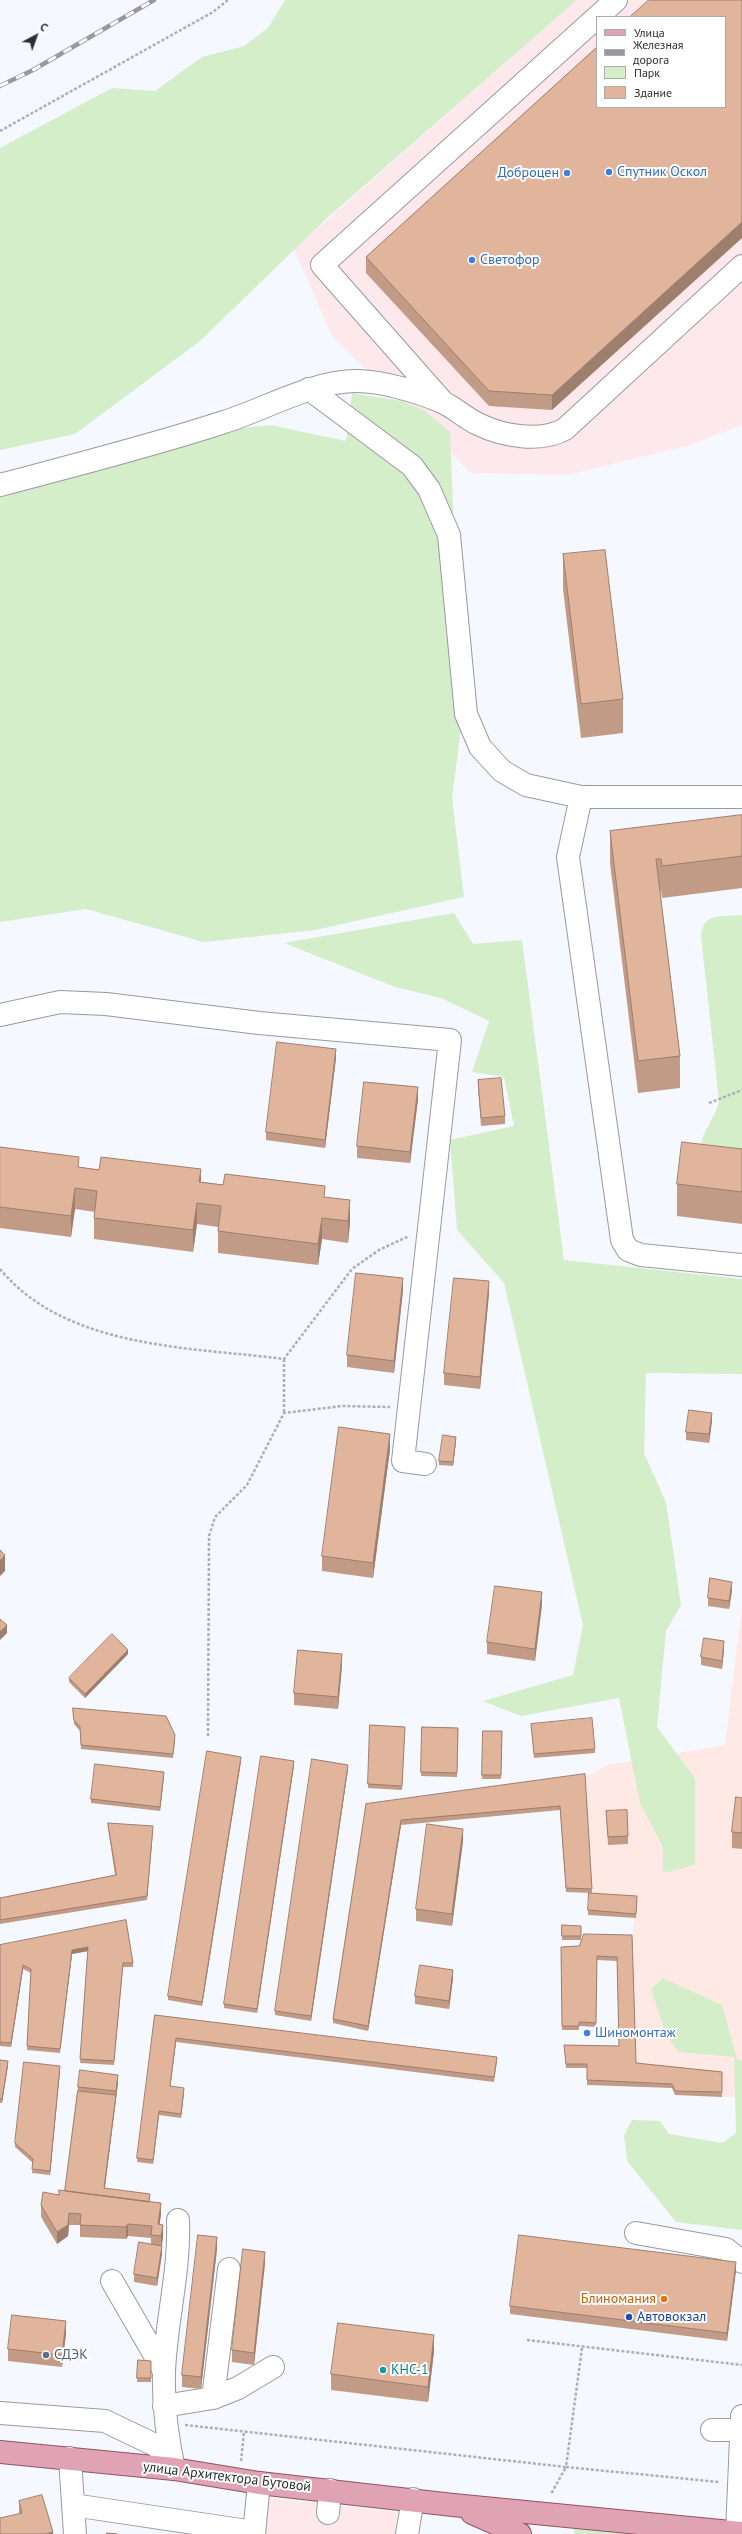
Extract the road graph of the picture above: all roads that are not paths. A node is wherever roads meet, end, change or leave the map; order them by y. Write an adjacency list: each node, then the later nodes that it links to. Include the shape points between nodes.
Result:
1 (616, 0): 2 (lane)
2 (598, 16)
3 (596, 18): 6 (lane, via 322,265)
4 (742, 266): 6 (lane, via 565,429 555,434 539,438 478,425)
5 (309, 389): 6 (lane, via 357,381 415,392); 7 (lane, via 225,422); 8 (lane, via 412,466 429,489 448,535 466,714 480,747 502,771 526,785)
6 (443, 402)
7 (0, 485)
8 (581, 796): 9 (lane); 11 (lane, via 568,857 622,1240 628,1250 642,1255)
9 (742, 796)
10 (0, 1015): 12 (lane, via 60,1002 106,1004 259,1023 450,1040 403,1461)
11 (742, 1265)
12 (425, 1464)
13 (178, 2220): 19 (lane, via 179,2252)
14 (636, 2233): 15 (lane, via 726,2250)
15 (742, 2262)
16 (229, 2268): 20 (lane)
17 (112, 2281): 19 (lane)
18 (273, 2367): 20 (lane, via 238,2388)
19 (164, 2371): 22 (lane)
20 (213, 2398): 22 (lane)
21 (0, 2413): 27 (lane, via 105,2421 157,2446)
22 (165, 2415): 27 (lane)
23 (742, 2423): 24 (lane); 35 (lane)
24 (712, 2430)
25 (0, 2452): 26 (main road, улица Архитектора Бутовой)
26 (70, 2458): 27 (main road, улица Архитектора Бутовой); 31 (lane)
27 (174, 2469): 28 (main road, улица Архитектора Бутовой)
28 (259, 2483): 29 (main road, улица Архитектора Бутовой); 34 (lane)
29 (330, 2490): 30 (main road, улица Архитектора Бутовой); 33 (lane)
30 (413, 2499): 32 (main road, улица Архитектора Бутовой); 37 (lane)
31 (73, 2505): 34 (lane); 36 (lane)
32 (453, 2505): 35 (main road, улица Архитектора Бутовой); 38 (main road, улица Архитектора Бутовой)
33 (328, 2513)
34 (254, 2533)
35 (740, 2533)
36 (75, 2534)
37 (407, 2534)
38 (520, 2534)

